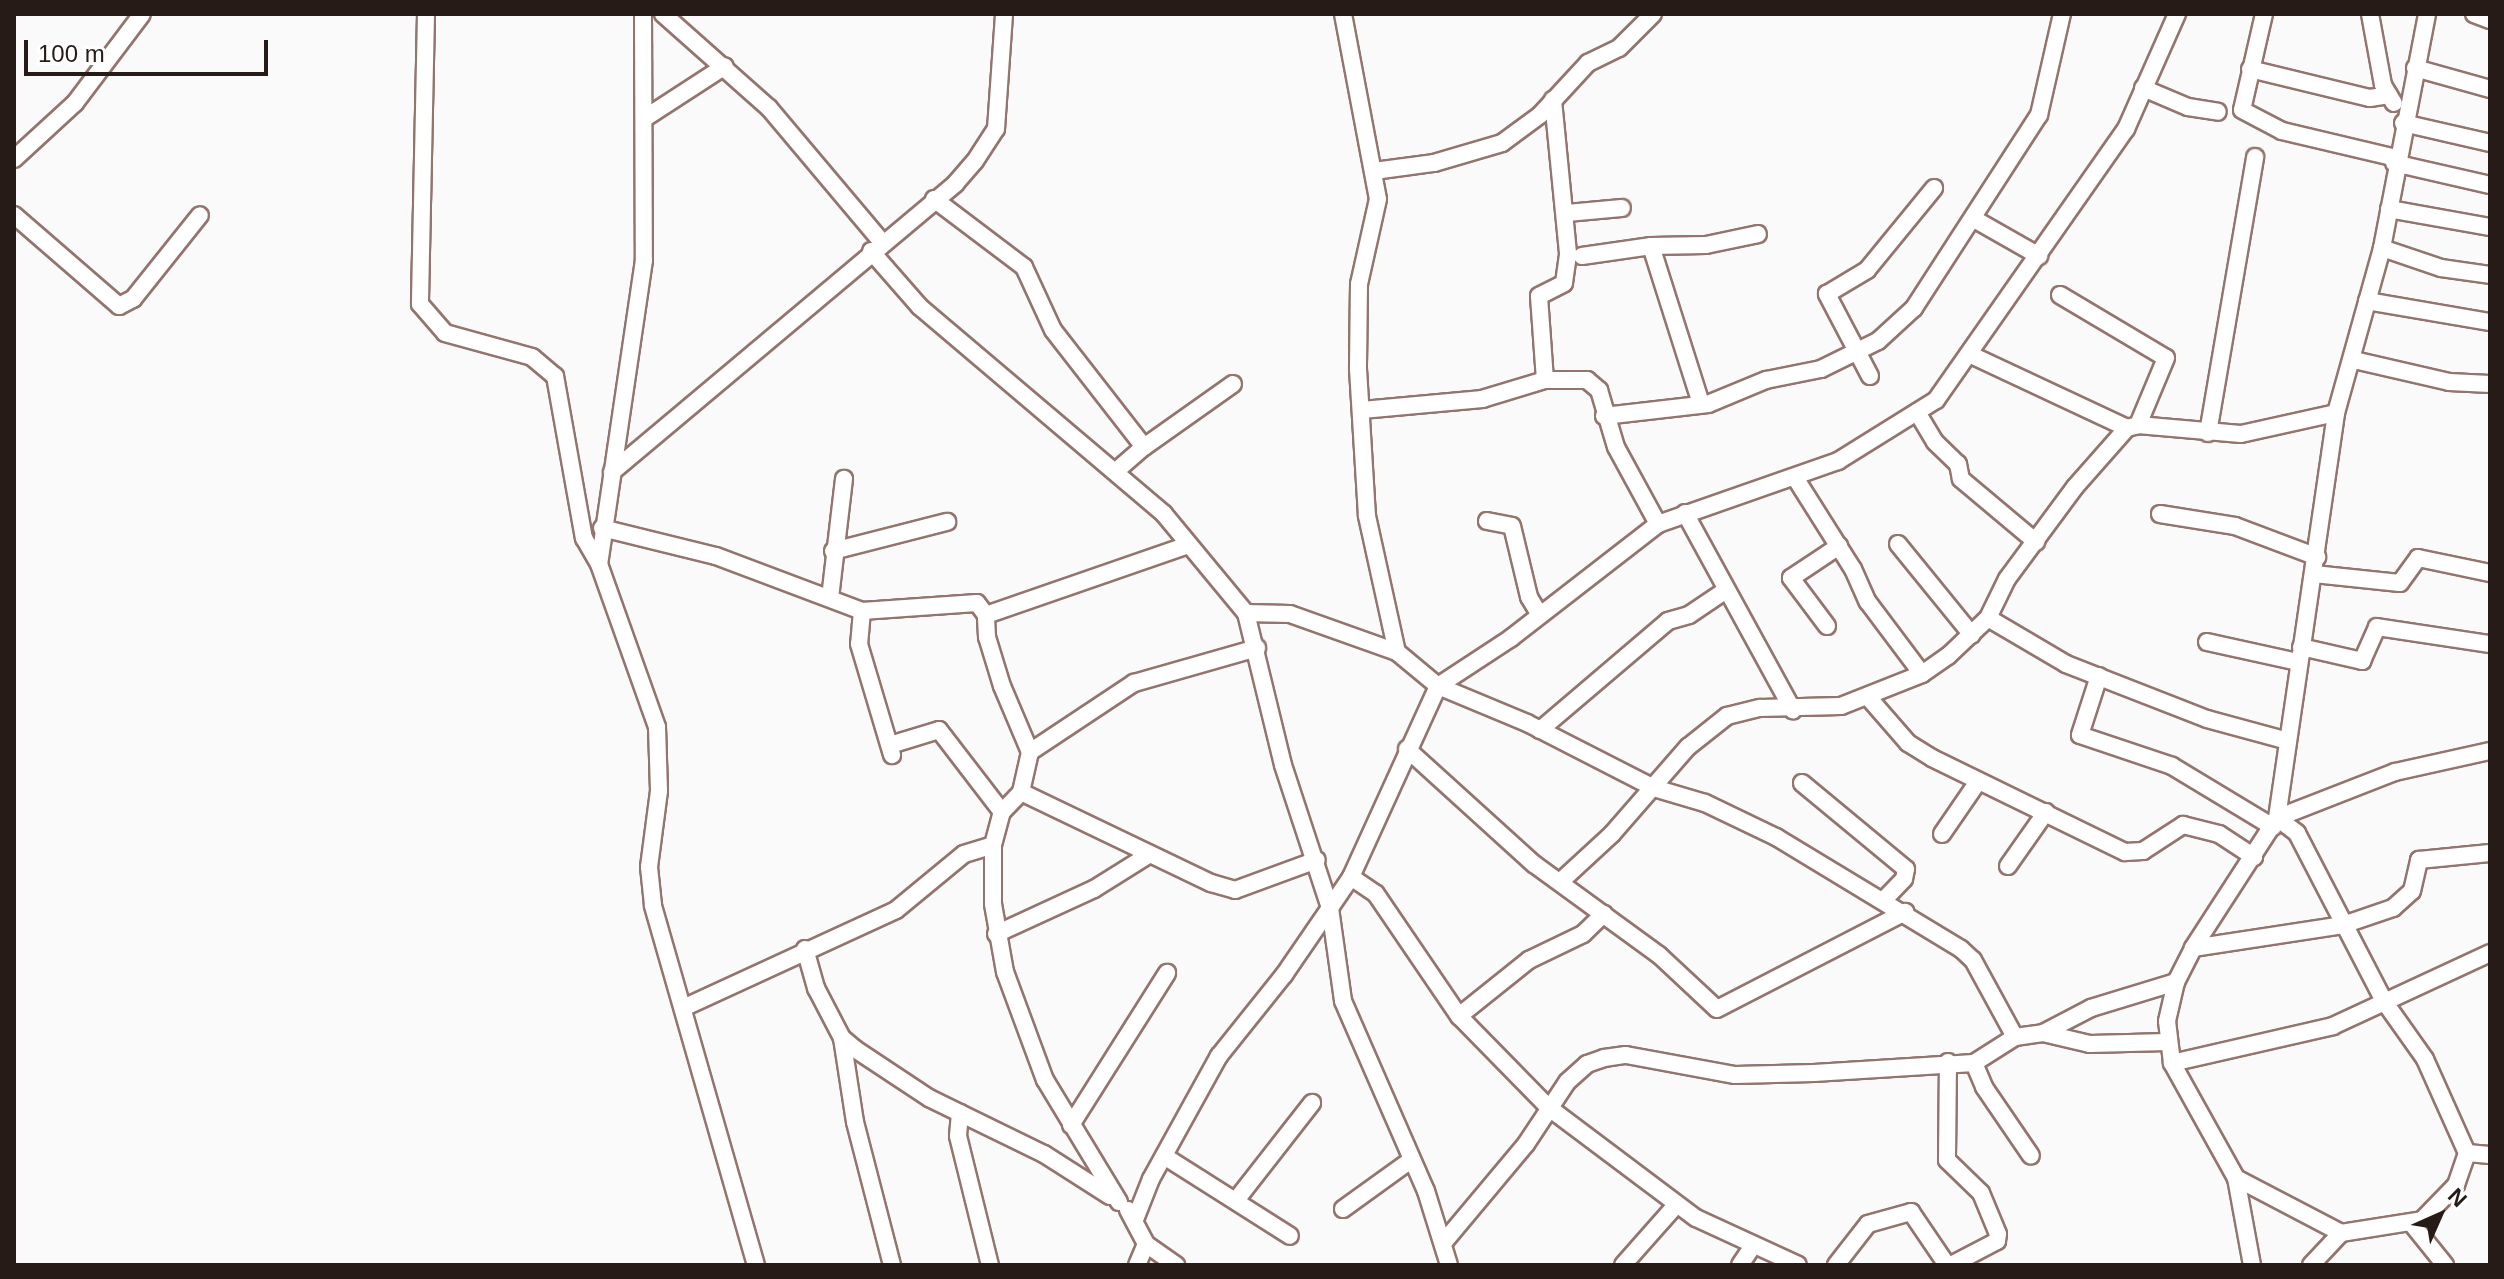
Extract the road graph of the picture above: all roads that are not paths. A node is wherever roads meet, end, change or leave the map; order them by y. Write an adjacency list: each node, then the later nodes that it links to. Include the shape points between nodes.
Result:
1 (142, 14): 27 (street, via 75,103)
2 (426, 14): 81 (street, via 420,304 445,333 532,357 555,376 584,538)
3 (643, 14): 23 (street)
4 (663, 14): 15 (street)
5 (1004, 14): 32 (street, via 996,129 975,161)
6 (1343, 14): 29 (street)
7 (1653, 14): 21 (street, via 1619,48 1588,63)
8 (2062, 14): 38 (street, via 2045,101)
9 (2177, 14): 18 (street)
10 (2264, 14): 17 (street)
11 (2370, 14): 20 (street)
12 (2427, 14): 16 (street)
13 (2474, 14): 14 (street)
14 (2490, 20)
15 (725, 66): 23 (street); 42 (street, via 769,108)
16 (2415, 68): 19 (street); 24 (street)
17 (2250, 69): 20 (street, via 2370,98); 28 (street, via 2241,104 2246,113 2282,131)
18 (2143, 88): 22 (street, via 2188,107); 45 (street, via 2126,129)
19 (2490, 89)
20 (2389, 95): 24 (street)
21 (1553, 100): 29 (street, via 1502,143 1434,163); 35 (street)
22 (2218, 112)
23 (645, 118): 66 (street, via 644,260)
24 (2404, 120): 25 (street); 28 (street)
25 (2490, 143)
26 (2255, 157): 63 (street)
27 (14, 159)
28 (2395, 160): 30 (street); 34 (street)
29 (1374, 171): 58 (street, via 1378,199 1359,284 1356,331)
30 (2490, 185)
31 (1934, 188): 50 (street, via 1867,270 1827,294)
32 (934, 199): 42 (street); 64 (street, via 1024,267 1053,330)
33 (1622, 208): 35 (street)
34 (2389, 209): 39 (street); 43 (street)
35 (1567, 213): 54 (street, via 1564,283 1539,296)
36 (14, 215): 37 (street, via 119,306 133,299)
37 (200, 215)
38 (1974, 219): 45 (street); 50 (street, via 1914,308)
39 (2490, 227)
40 (1758, 234): 41 (street, via 1706,245)
41 (1651, 246): 44 (street); 57 (street)
42 (876, 247): 65 (street, via 920,307); 66 (street)
43 (2382, 248): 46 (street, via 2441,268); 48 (street)
44 (1582, 256)
45 (2039, 256): 51 (street)
46 (2490, 275)
47 (2060, 295): 62 (street, via 2166,358)
48 (2367, 301): 49 (street); 52 (street)
49 (2490, 322)
50 (1855, 354): 53 (street); 57 (street)
51 (1969, 354): 59 (street, via 1936,400); 62 (street)
52 (2354, 360): 56 (street, via 2449,382); 60 (street)
53 (1870, 376)
54 (1545, 380): 58 (street, via 1482,399); 61 (street, via 1592,382)
55 (1233, 384): 64 (street)
56 (2490, 384)
57 (1701, 404): 61 (street)
58 (1362, 410): 96 (street, via 1367,516)
59 (1917, 412): 68 (street, via 1838,461); 75 (street, via 1935,442 1958,464 1961,479)
60 (2336, 413): 63 (street, via 2241,434); 80 (street)
61 (1604, 416): 73 (street)
62 (2132, 426): 63 (street); 75 (street)
63 (2208, 433)
64 (1144, 447): 65 (street)
65 (1116, 471): 77 (street, via 1164,514)
66 (612, 472): 74 (street)
67 (844, 479): 79 (street)
68 (1796, 479): 69 (street); 78 (street)
69 (1685, 513): 73 (street); 84 (street)
70 (2160, 514): 80 (street, via 2235,526)
71 (1487, 521): 89 (street, via 1512,526 1529,597)
72 (947, 522): 79 (street)
73 (1658, 524): 89 (street)
74 (602, 528): 81 (street); 85 (street, via 716,556)
75 (2036, 542): 90 (street, via 2007,579)
76 (1898, 544): 92 (street)
77 (1188, 545): 87 (street); 88 (street)
78 (1839, 546): 91 (street, via 1791,578); 98 (street, via 1868,602)
79 (833, 551): 85 (street)
80 (2317, 557): 83 (street)
81 (599, 564): 136 (street, via 657,727 659,791 650,888)
82 (2490, 573): 83 (street, via 2418,558 2400,583)
83 (2314, 574): 97 (street)
84 (1726, 590): 102 (street); 103 (street, via 1689,615 1668,621)
85 (830, 598): 86 (street)
86 (862, 611): 88 (street, via 977,603); 112 (street, via 859,644 891,751 939,730)
87 (1246, 613): 95 (street); 96 (street, via 1290,614)
88 (986, 615): 107 (street, via 1002,686)
89 (1540, 615): 100 (street)
90 (1988, 618): 92 (street); 99 (street, via 2066,664)
91 (1827, 626)
92 (1972, 635): 98 (street)
93 (2207, 642): 97 (street)
94 (2489, 644): 97 (street, via 2377,627 2362,661)
95 (1257, 648): 107 (street, via 1134,683); 120 (street, via 1283,765)
96 (1397, 652): 100 (street)
97 (2299, 655): 104 (street)
98 (1922, 674): 101 (street)
99 (2099, 676): 104 (street, via 2207,719); 114 (street, via 2080,735 2172,766)
100 (1438, 686): 103 (street); 105 (street)
101 (1868, 697): 102 (street, via 1841,706); 109 (street, via 1908,743)
102 (1793, 710): 110 (street, via 1760,708 1727,716 1688,747)
103 (1540, 730): 110 (street)
104 (2288, 741): 114 (street)
105 (1407, 749): 122 (street); 123 (street)
106 (2490, 751): 114 (street, via 2395,772)
107 (1030, 752): 111 (street)
108 (1802, 783): 124 (street, via 1906,869 1904,879)
109 (1977, 783): 113 (street); 115 (street)
110 (1654, 788): 123 (street); 124 (street, via 1734,816)
111 (1021, 792): 112 (street); 118 (street)
112 (1002, 812): 116 (street)
113 (2046, 812): 119 (street, via 2134,854 2183,825 2219,834); 121 (street)
114 (2275, 823): 119 (street); 128 (street, via 2297,833)
115 (1942, 834)
116 (993, 845): 129 (street); 131 (street, via 964,854 896,910)
117 (2490, 853): 128 (street, via 2419,860 2412,891 2393,908)
118 (1150, 854): 120 (street, via 1235,890); 129 (street, via 1094,889)
119 (2254, 857): 130 (street)
120 (1317, 860): 125 (street)
121 (2008, 866)
122 (1351, 877): 125 (street); 137 (street, via 1376,894)
123 (1560, 882): 127 (street)
124 (1884, 900): 126 (street)
125 (1330, 908): 151 (street, via 1284,975 1242,1021); 153 (street, via 1343,1001)
126 (1905, 912): 127 (street, via 1717,1009); 139 (street, via 1973,960)
127 (1604, 914): 137 (street, via 1583,934 1529,960)
128 (2343, 925): 130 (street); 135 (street)
129 (996, 934): 148 (street, via 1025,1036)
130 (2193, 948): 134 (street)
131 (805, 949): 136 (street); 140 (street, via 816,988)
132 (2490, 953): 135 (street)
133 (1167, 973): 148 (street)
134 (2176, 982): 138 (street, via 2091,1008); 141 (street)
135 (2384, 1001): 144 (street, via 2333,1026); 149 (street, via 2425,1059)
136 (683, 1008): 166 (street)
137 (1459, 1016): 146 (street)
138 (2043, 1033): 139 (street); 141 (street, via 2090,1044)
139 (2015, 1037): 143 (street)
140 (842, 1038): 147 (street, via 901,1081); 167 (street, via 855,1122)
141 (2167, 1042): 144 (street)
142 (1948, 1062): 143 (street); 146 (street, via 1735,1075 1626,1055 1587,1064); 176 (street, via 1947,1160 1981,1193 1998,1234 1997,1241)
143 (1974, 1063): 152 (street, via 1984,1087)
144 (2172, 1063): 154 (street)
145 (1312, 1103): 155 (street)
146 (1548, 1107): 157 (street); 163 (street, via 1526,1144)
147 (960, 1113): 156 (street, via 1044,1154); 168 (street, via 958,1136)
148 (1071, 1125): 156 (street)
149 (2467, 1153): 150 (street); 160 (street, via 2456,1185 2432,1213)
150 (2490, 1155)
151 (1164, 1156): 155 (street); 159 (street)
152 (2031, 1156)
153 (1411, 1160): 158 (street); 163 (street)
154 (2236, 1178): 161 (street); 177 (street)
155 (1237, 1199): 162 (street)
156 (1119, 1202): 159 (street)
157 (1676, 1205): 165 (street); 172 (street)
158 (1343, 1209)
159 (1136, 1217): 164 (street)
160 (2412, 1224): 161 (street); 179 (street)
161 (2341, 1233): 178 (street)
162 (1290, 1236)
163 (1444, 1242): 171 (street)
164 (1146, 1244): 169 (street); 170 (street)
165 (1752, 1247): 173 (street); 174 (street)
166 (756, 1265)
167 (892, 1265)
168 (990, 1265)
169 (1137, 1265)
170 (1176, 1265)
171 (1449, 1265)
172 (1623, 1265)
173 (1740, 1265)
174 (1798, 1265)
175 (1836, 1265): 176 (street, via 1868,1224 1911,1212)
176 (1949, 1265)
177 (2252, 1265)
178 (2311, 1265)
179 (2445, 1265)

